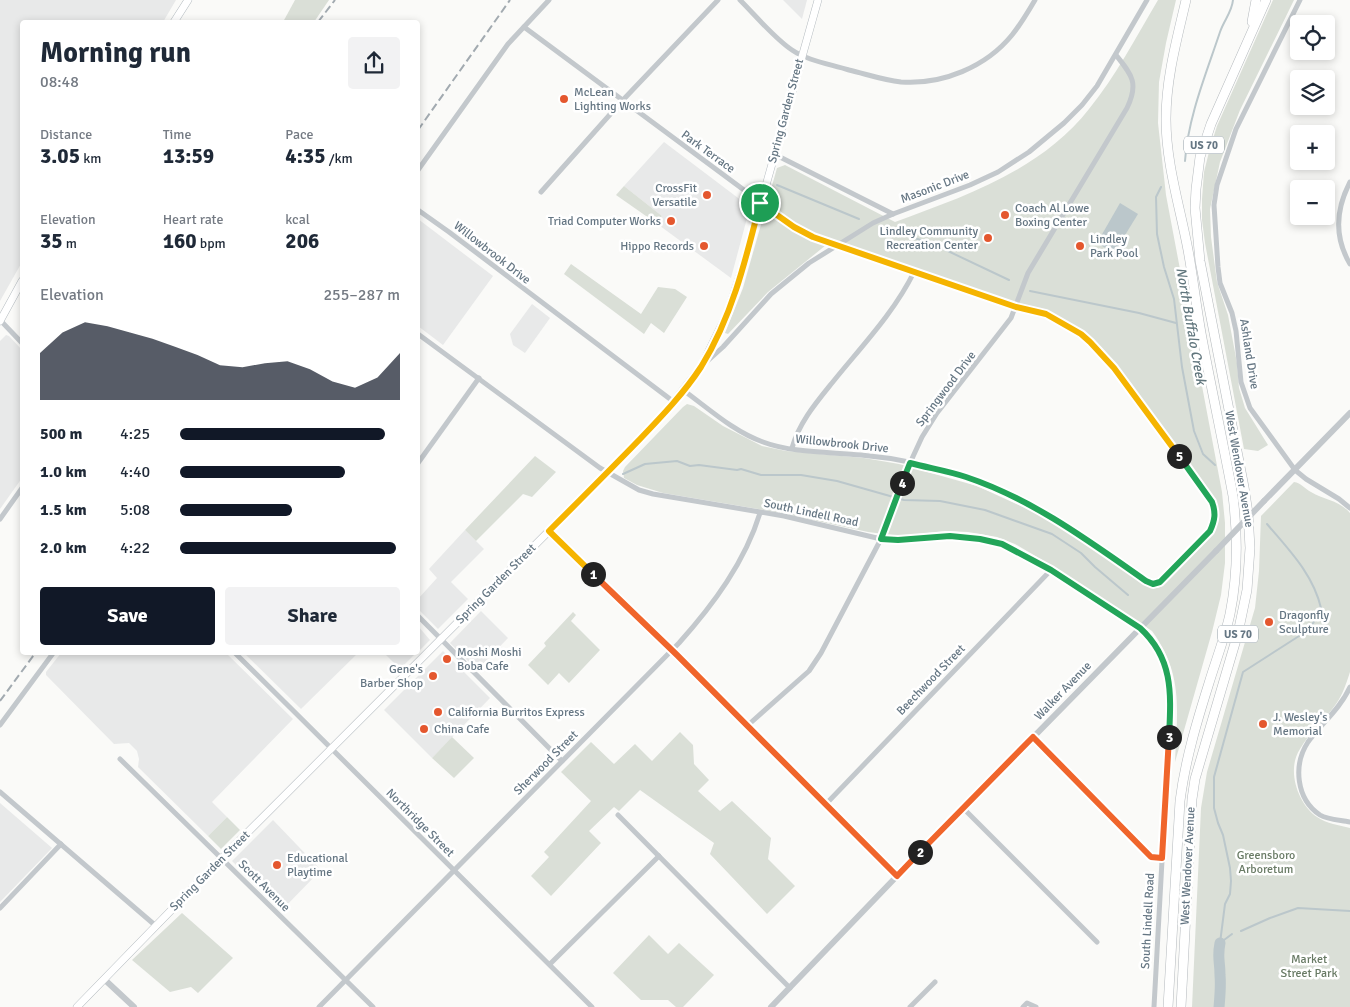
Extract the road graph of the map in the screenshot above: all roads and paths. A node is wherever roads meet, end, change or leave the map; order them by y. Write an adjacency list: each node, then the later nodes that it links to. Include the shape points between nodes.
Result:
1 (188, 0): 12 (main road)
2 (549, 0): 13 (street)
3 (718, 0): 17 (street)
4 (740, 0): 16 (street)
5 (818, 0): 16 (main road, Spring Garden Street)
6 (1035, 0): 16 (street, via 1011,36 996,51 955,75 936,80 899,82)
7 (1147, 0): 15 (street, Masonic Drive)
8 (1186, 0): 93 (highway, West Wendover Avenue / US 70, via 1172,60 1167,140 1233,496 1237,558 1230,615 1183,781)
9 (1256, 0): 14 (highway)
10 (1266, 0): 14 (highway, West Wendover Avenue / US 70)
11 (1300, 0): 41 (street, Ashland Drive, via 1236,128 1217,184 1214,205 1220,283 1236,331 1241,382 1250,408)
12 (175, 20)
13 (524, 26): 17 (street, Park Terrace); 19 (street)
14 (1249, 37): 94 (highway, West Wendover Avenue / US 70, via 1206,139 1196,188 1200,261 1244,487 1250,548 1244,608 1193,792)
15 (1116, 55): 24 (street, Masonic Drive, via 1082,106 1029,152 970,185); 29 (street, Springwood Drive, via 1132,76 1132,97 1028,273)
16 (801, 56): 18 (main road, Spring Garden Street)
17 (622, 101): 21 (street); 22 (street, Park Terrace)
18 (774, 154): 22 (main road, Spring Garden Street); 24 (street)
19 (420, 167)
20 (1350, 182): 26 (street, via 1343,194 1338,230)
21 (540, 192)
22 (760, 203): 25 (street, Park Terrace, via 794,227); 33 (main road, Spring Garden Street, via 736,291)
23 (420, 211): 36 (street, Willowbrook Drive)
24 (893, 214): 25 (street, Masonic Drive)
25 (836, 246): 27 (street, Park Terrace); 33 (street, Masonic Drive, via 771,294)
26 (1350, 264)
27 (914, 272): 29 (street, Park Terrace); 38 (street, via 891,310 816,403 797,431)
28 (20, 285): 30 (main road)
29 (1016, 307): 40 (street, Springwood Drive, via 937,413); 50 (street, Park Terrace, via 1046,314 1061,322 1106,356 1212,502 1215,520 1210,531 1160,582 1153,584)
30 (0, 320): 32 (street)
31 (420, 335): 34 (street, South Lindell Road)
32 (20, 341)
33 (701, 367): 35 (main road, Spring Garden Street)
34 (479, 378): 39 (street); 42 (street, South Lindell Road)
35 (684, 390): 36 (main road, Spring Garden Street); 38 (street, Willowbrook Drive, via 736,429 762,442)
36 (674, 402): 42 (main road, Spring Garden Street)
37 (1350, 413): 41 (street, Walker Avenue)
38 (792, 448): 40 (street, Willowbrook Drive)
39 (420, 459)
40 (910, 463): 48 (street, Springwood Drive); 50 (street, Willowbrook Drive, via 965,477 1031,506 1056,519)
41 (1295, 470): 44 (street, Ashland Drive); 52 (street, Walker Avenue, bridge)
42 (608, 472): 45 (street, South Lindell Road, via 639,490 653,494); 47 (main road, Spring Garden Street)
43 (20, 491): 46 (street)
44 (1350, 508)
45 (760, 513): 48 (street, South Lindell Road); 54 (street, Sherwood Street, via 744,553 717,597)
46 (0, 519)
47 (549, 531): 53 (main road, Spring Garden Street); 54 (street)
48 (881, 539): 49 (street, South Lindell Road, via 950,536 980,539 1002,544); 59 (street, Springwood Drive, via 809,671)
49 (1051, 570): 52 (street, South Lindell Road); 65 (street, Beechwood Street)
50 (1137, 574)
51 (420, 618): 53 (street)
52 (1140, 628): 60 (street, Walker Avenue); 72 (street, South Lindell Road, via 1156,646 1170,682)
53 (440, 640): 61 (main road, Spring Garden Street); 63 (street)
54 (672, 651): 59 (street); 63 (street, Sherwood Street)
55 (52, 655): 58 (street)
56 (237, 655): 61 (street, Northridge Street)
57 (1350, 686): 68 (street, via 1336,711 1308,744 1298,770 1300,790 1310,805 1328,818)
58 (0, 725)
59 (747, 726): 65 (street)
60 (1033, 737): 66 (street, Walker Avenue); 72 (street, via 1151,857)
61 (332, 749): 71 (main road, Spring Garden Street); 73 (street, Northridge Street)
62 (120, 759): 71 (street, Scott Avenue)
63 (562, 761): 73 (street, Sherwood Street)
64 (0, 792): 69 (street)
65 (826, 804): 74 (street)
66 (964, 809): 74 (street, Walker Avenue); 77 (street)
67 (618, 815): 70 (street)
68 (1350, 822)
69 (61, 844): 75 (street); 76 (street)
70 (659, 856): 78 (street); 82 (street)
71 (222, 858): 76 (main road, Spring Garden Street); 80 (street, Scott Avenue)
72 (1162, 858): 92 (street, South Lindell Road)
73 (454, 871): 78 (street, Northridge Street); 80 (street, Sherwood Street)
74 (897, 876): 82 (street, Walker Avenue)
75 (0, 908)
76 (156, 926): 79 (main road, Spring Garden Street)
77 (1097, 942)
78 (550, 964): 88 (street, Northridge Street)
79 (104, 979): 84 (main road, Spring Garden Street); 85 (street)
80 (345, 980): 86 (street, Sherwood Street); 87 (street, Scott Avenue)
81 (935, 982): 90 (street)
82 (790, 988): 89 (street, Walker Avenue)
83 (1025, 1005): 91 (street)
84 (77, 1007)
85 (134, 1007)
86 (319, 1007)
87 (373, 1007)
88 (592, 1007)
89 (771, 1007)
90 (910, 1007)
91 (1036, 1007)
92 (1154, 1007)
93 (1168, 1007)
94 (1181, 1007)

